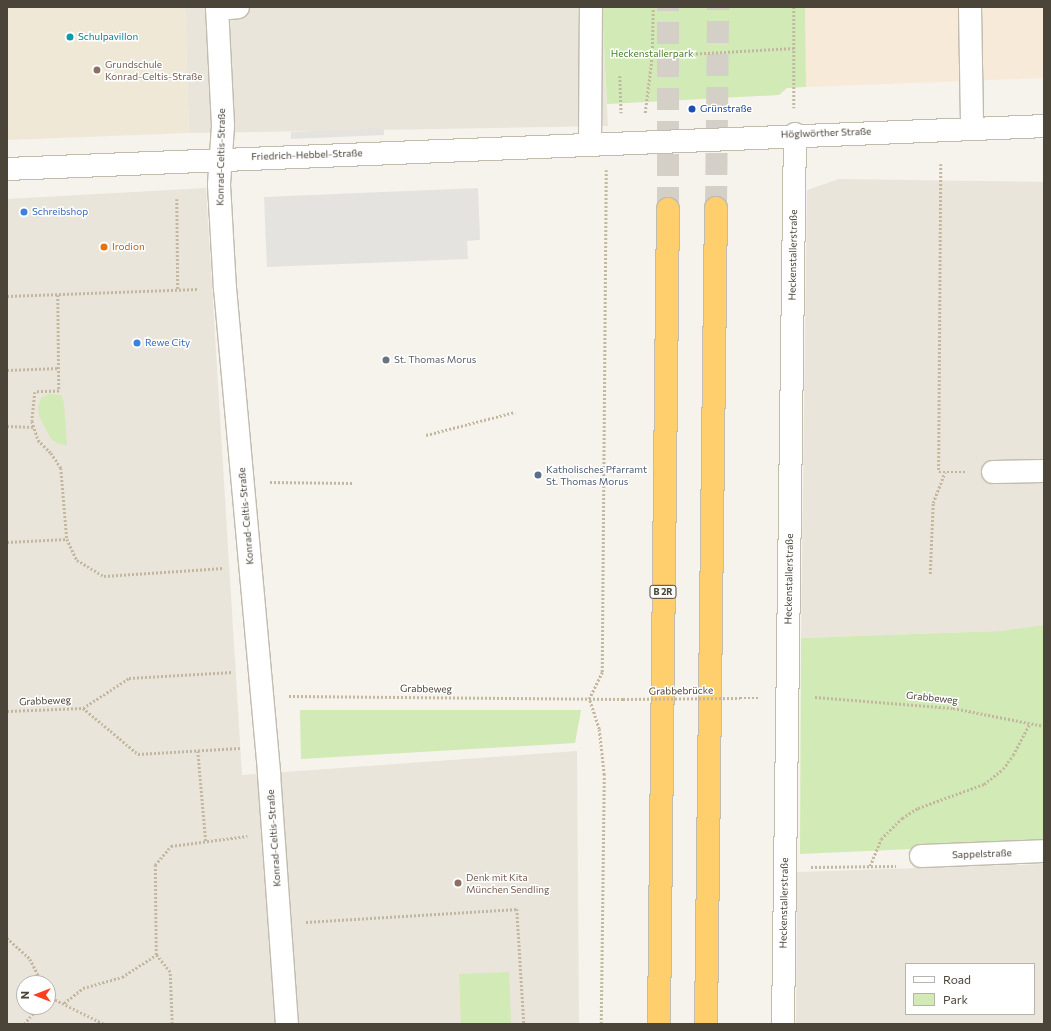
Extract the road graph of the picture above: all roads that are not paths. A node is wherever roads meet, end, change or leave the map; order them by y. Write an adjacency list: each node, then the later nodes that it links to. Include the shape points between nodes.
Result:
1 (590, 7): 7 (street)
2 (970, 7): 5 (street)
3 (224, 8): 8 (street, Konrad-Celtis-Straße)
4 (1044, 126): 5 (street, Höglwörther Straße)
5 (972, 127): 6 (street, Höglwörther Straße)
6 (795, 134): 7 (street, Höglwörther Straße); 21 (street, Heckenstallerstraße)
7 (599, 143): 8 (street, Friedrich-Hebbel-Straße)
8 (222, 159): 9 (street, Friedrich-Hebbel-Straße); 17 (street, Konrad-Celtis-Straße, via 219,185 225,288 262,695)
9 (7, 169)
10 (716, 208): 20 (highway)
11 (668, 209): 16 (highway, B 2R)
12 (1044, 471): 13 (street)
13 (993, 472)
14 (1044, 851): 15 (street, Sappelstraße)
15 (921, 856)
16 (658, 974): 18 (highway); 19 (highway, B 2R)
17 (287, 1024)
18 (652, 1024)
19 (659, 1024)
20 (706, 1024)
21 (783, 1024)

